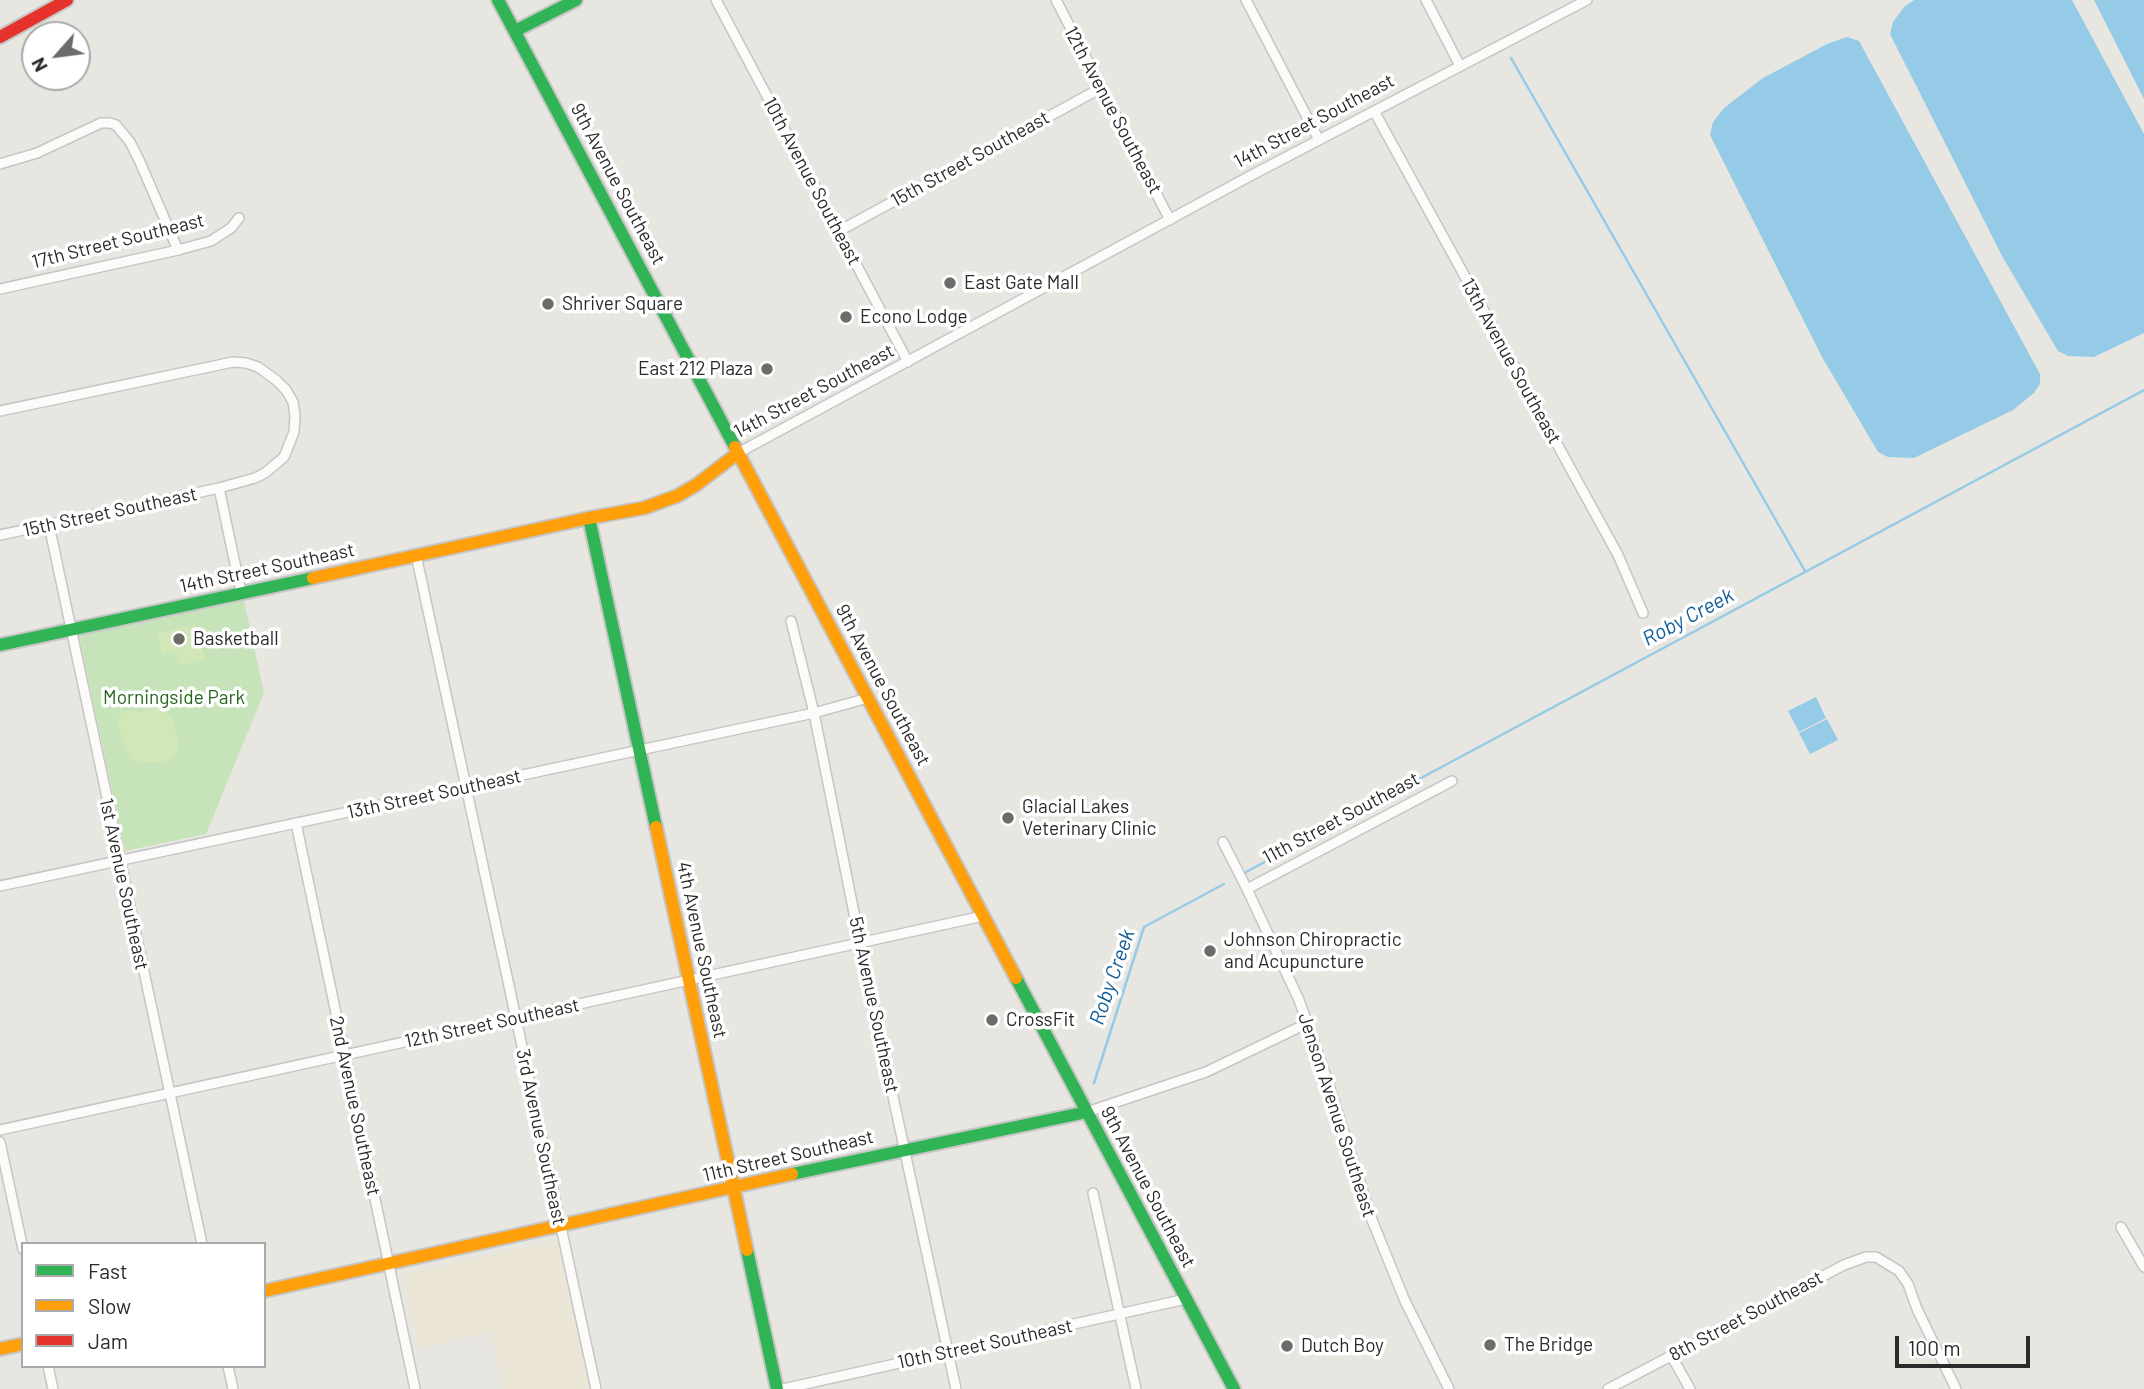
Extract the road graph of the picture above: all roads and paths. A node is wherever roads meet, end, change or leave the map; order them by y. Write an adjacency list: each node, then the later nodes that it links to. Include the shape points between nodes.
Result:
1 (498, 0): 9 (street, 9th Avenue Southeast)
2 (576, 0): 9 (street)
3 (716, 0): 18 (street, 10th Avenue Southeast)
4 (1056, 0): 12 (street, 12th Avenue Southeast)
5 (1246, 0): 14 (street)
6 (1426, 0): 11 (street)
7 (1587, 0): 11 (street, 14th Street Southeast)
8 (60, 2): 10 (street)
9 (515, 32): 23 (street, 9th Avenue Southeast)
10 (0, 37)
11 (1460, 66): 13 (street, 14th Street Southeast)
12 (1101, 88): 17 (street, 12th Avenue Southeast); 18 (street, 15th Street Southeast)
13 (1374, 111): 14 (street, 14th Street Southeast); 30 (street, 13th Avenue Southeast, via 1618,555)
14 (1319, 140): 17 (street, 14th Street Southeast)
15 (0, 164): 19 (street, via 110,123 122,130 140,162)
16 (239, 218): 19 (street, 17th Street Southeast, via 219,236)
17 (1170, 220): 21 (street, 14th Street Southeast)
18 (839, 231): 21 (street, 10th Avenue Southeast)
19 (178, 250): 20 (street, 17th Street Southeast)
20 (1, 286)
21 (908, 362): 23 (street, 14th Street Southeast)
22 (0, 411): 24 (street, 15th Street Southeast, via 196,368 233,362 258,367 286,390 293,402 290,445 275,466 255,478)
23 (738, 453): 25 (street, 14th Street Southeast, via 677,496 644,508); 34 (street, 9th Avenue Southeast)
24 (219, 488): 26 (street, 15th Street Southeast); 29 (street)
25 (589, 518): 28 (street, 14th Street Southeast); 36 (street, 4th Avenue Southeast)
26 (49, 524): 27 (street, 15th Street Southeast); 32 (street, 1st Avenue Southeast)
27 (0, 535)
28 (416, 555): 29 (street, 14th Street Southeast); 38 (street, 3rd Avenue Southeast)
29 (241, 592): 32 (street, 14th Street Southeast)
30 (1643, 613)
31 (791, 621): 35 (street, 5th Avenue Southeast)
32 (70, 630): 33 (street, 14th Street Southeast); 41 (street, 1st Avenue Southeast)
33 (0, 645)
34 (868, 698): 35 (street, 13th Street Southeast); 44 (street, 9th Avenue Southeast)
35 (814, 713): 36 (street, 13th Street Southeast); 45 (street, 5th Avenue Southeast)
36 (639, 750): 38 (street, 13th Street Southeast); 46 (street, 4th Avenue Southeast)
37 (1452, 781): 43 (street, 11th Street Southeast)
38 (466, 786): 39 (street, 13th Street Southeast); 47 (street, 3rd Avenue Southeast)
39 (296, 824): 41 (street, 13th Street Southeast); 49 (street, 2nd Avenue Southeast)
40 (1223, 842): 43 (street, Jenson Avenue Southeast)
41 (119, 861): 42 (street, 13th Street Southeast); 50 (street, 1st Avenue Southeast)
42 (0, 886)
43 (1247, 889): 48 (street, Jenson Avenue Southeast)
44 (984, 916): 45 (street, 12th Street Southeast); 51 (street, 9th Avenue Southeast)
45 (860, 943): 46 (street, 12th Street Southeast); 54 (street, 5th Avenue Southeast)
46 (689, 981): 47 (street, 12th Street Southeast); 55 (street, 4th Avenue Southeast)
47 (515, 1018): 49 (street, 12th Street Southeast); 57 (street, 3rd Avenue Southeast)
48 (1308, 1023): 51 (street, 11th Street Southeast, via 1206,1072); 81 (street, Jenson Avenue Southeast, via 1372,1220 1405,1301)
49 (344, 1054): 50 (street, 12th Street Southeast); 61 (street, 2nd Avenue Southeast)
50 (170, 1093): 52 (street, 12th Street Southeast); 60 (street, 1st Avenue Southeast)
51 (1087, 1112): 54 (street, 11th Street Southeast); 64 (street, 9th Avenue Southeast)
52 (0, 1130)
53 (0, 1142): 59 (street)
54 (905, 1150): 55 (street, 11th Street Southeast); 68 (street, 5th Avenue Southeast)
55 (734, 1187): 57 (street, 11th Street Southeast); 76 (street, 4th Avenue Southeast)
56 (1093, 1193): 65 (street)
57 (560, 1226): 61 (street, 11th Street Southeast); 75 (street, 3rd Avenue Southeast)
58 (2121, 1227): 62 (street)
59 (21, 1242)
60 (202, 1242)
61 (388, 1263): 63 (street, 11th Street Southeast); 74 (street, 2nd Avenue Southeast)
62 (2144, 1267)
63 (266, 1292)
64 (1186, 1299): 65 (street, 10th Street Southeast); 80 (street, 9th Avenue Southeast)
65 (1120, 1314): 68 (street, 10th Street Southeast); 79 (street)
66 (21, 1344): 67 (street)
67 (0, 1349)
68 (949, 1352): 77 (street, 10th Street Southeast); 78 (street, 5th Avenue Southeast)
69 (1671, 1355): 82 (street, 8th Street Southeast); 83 (street); 84 (street, 8th Street Southeast, via 1844,1265 1877,1257 1899,1271 1908,1284)
70 (48, 1368): 72 (street)
71 (228, 1368): 73 (street)
72 (53, 1389)
73 (233, 1389)
74 (415, 1389)
75 (596, 1389)
76 (777, 1389)
77 (783, 1389)
78 (956, 1389)
79 (1136, 1389)
80 (1234, 1389)
81 (1449, 1389)
82 (1608, 1389)
83 (1690, 1389)
84 (1956, 1389)

